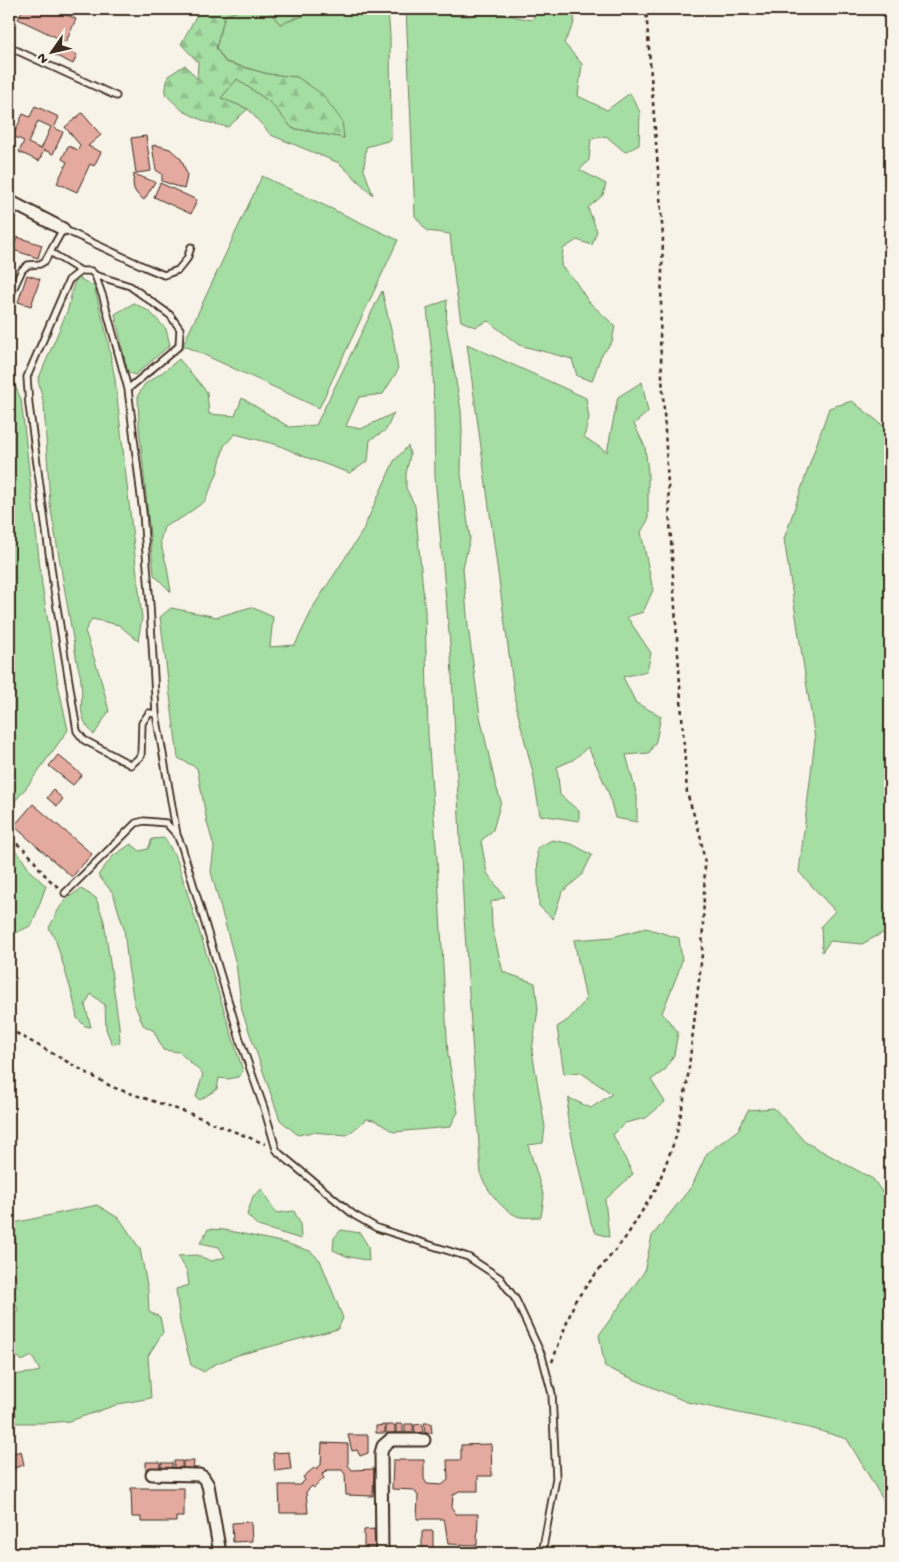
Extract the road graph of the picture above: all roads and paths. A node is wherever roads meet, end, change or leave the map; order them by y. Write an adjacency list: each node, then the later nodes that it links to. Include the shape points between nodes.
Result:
1 (646, 9): 18 (path, via 663,237 660,339 687,793 700,834 705,864 702,954 688,1084 676,1138 657,1187 626,1237 575,1301)
2 (9, 47): 3 (lane)
3 (116, 96)
4 (9, 201): 5 (street)
5 (63, 229): 6 (lane, via 164,275 178,270 187,259); 7 (lane)
6 (191, 246)
7 (50, 252): 8 (lane); 10 (lane, via 46,261 28,265 22,270)
8 (81, 271): 9 (lane, via 90,271); 12 (lane, via 69,280 27,377 52,579 77,731 84,740 131,765 141,756 142,723 149,713)
9 (94, 275): 11 (lane); 11 (lane, via 130,286 170,315 180,329 180,346)
10 (9, 298)
11 (128, 389): 12 (lane, via 143,513)
12 (156, 714): 13 (lane)
13 (177, 835): 15 (lane, via 166,823 144,820 136,823); 17 (lane)
14 (9, 842): 15 (path, via 14,842 27,853)
15 (65, 893)
16 (9, 1029): 17 (path, via 112,1087 191,1114)
17 (276, 1149): 18 (lane, via 284,1159 366,1223 468,1257 500,1278 516,1300)
18 (547, 1371): 23 (lane, via 552,1394 556,1478)
19 (424, 1440): 22 (street, via 390,1440 383,1446)
20 (152, 1474): 21 (street, via 203,1477 208,1485)
21 (220, 1553)
22 (382, 1553)
23 (542, 1553)

